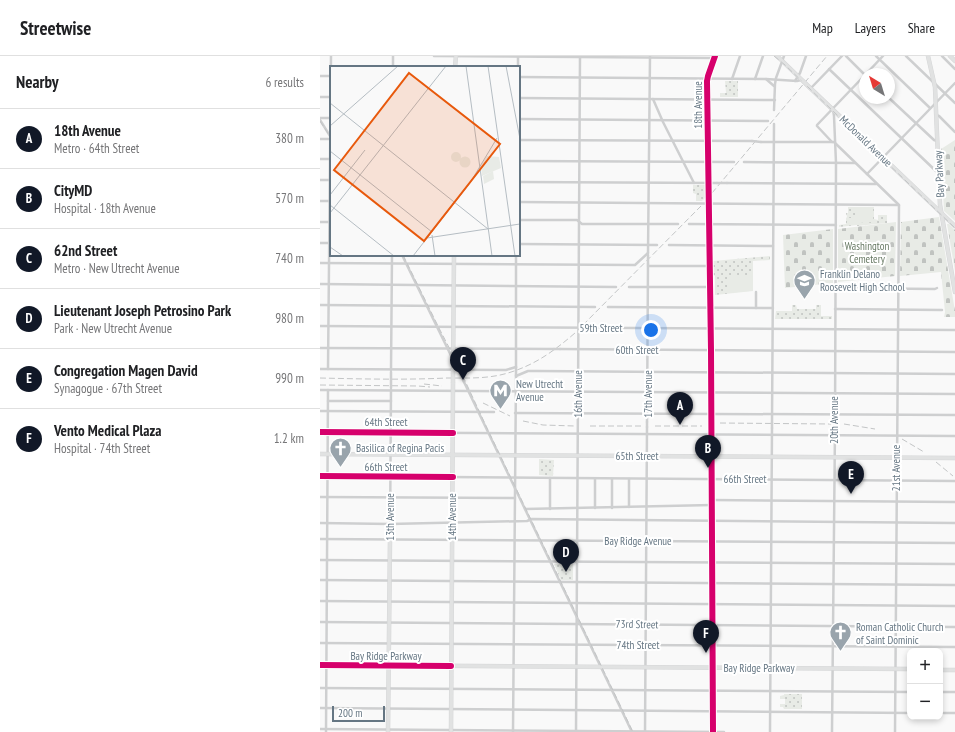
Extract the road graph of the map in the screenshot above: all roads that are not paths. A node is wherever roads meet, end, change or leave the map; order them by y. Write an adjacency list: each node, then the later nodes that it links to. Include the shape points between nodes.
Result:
1 (434, 56): 2 (street)
2 (456, 56): 3 (street); 23 (main road)
3 (518, 56): 4 (street)
4 (580, 56): 18 (street); 30 (street, 16th Avenue)
5 (740, 56): 33 (street)
6 (763, 56): 34 (street)
7 (777, 56): 21 (main road, McDonald Avenue)
8 (784, 56): 21 (street)
9 (806, 56): 28 (street)
10 (842, 56): 26 (street)
11 (846, 56): 24 (street)
12 (876, 56): 20 (street)
13 (883, 56): 20 (street)
14 (906, 56): 40 (street)
15 (928, 56): 40 (main road, Bay Parkway)
16 (942, 56): 27 (street)
17 (950, 56): 22 (main road)
18 (650, 57): 19 (street); 31 (street, 17th Avenue)
19 (715, 57): 32 (street, 18th Avenue)
20 (880, 60): 25 (street); 54 (street)
21 (782, 61): 28 (main road, McDonald Avenue); 36 (street)
22 (955, 61)
23 (455, 66)
24 (859, 68)
25 (871, 68)
26 (829, 69): 43 (street); 44 (street)
27 (955, 69)
28 (798, 76): 37 (street); 38 (main road, McDonald Avenue)
29 (520, 77): 30 (street)
30 (580, 78): 31 (street); 47 (street, 16th Avenue)
31 (650, 78): 32 (street); 48 (street, 17th Avenue)
32 (707, 79): 33 (street); 49 (street, 18th Avenue)
33 (732, 79): 34 (street)
34 (755, 79): 35 (street)
35 (766, 79): 36 (street); 42 (street)
36 (776, 80): 37 (street); 42 (street)
37 (795, 81): 38 (street)
38 (804, 81): 43 (main road, McDonald Avenue)
39 (859, 81): 44 (street)
40 (934, 83): 45 (street); 51 (main road, Bay Parkway)
41 (955, 83): 45 (street)
42 (775, 87): 50 (street)
43 (811, 88): 55 (main road, McDonald Avenue)
44 (851, 90): 55 (street); 71 (street)
45 (945, 93): 51 (street); 52 (street)
46 (520, 98): 47 (street)
47 (580, 99): 48 (street); 61 (street, 16th Avenue)
48 (651, 99): 49 (street); 62 (street, 17th Avenue); 63 (street)
49 (708, 100): 50 (street); 64 (street, 18th Avenue)
50 (775, 100): 56 (street)
51 (935, 103): 54 (street); 57 (main road, Bay Parkway)
52 (955, 103)
53 (895, 104): 66 (street)
54 (930, 108): 66 (street)
55 (832, 109): 80 (street, via 817,125); 81 (street, 20th Avenue); 82 (main road, McDonald Avenue)
56 (774, 110)
57 (936, 115): 68 (street); 78 (main road, Bay Parkway)
58 (330, 118): 59 (street)
59 (320, 119): 69 (street)
60 (520, 119): 61 (street)
61 (580, 119): 62 (street); 74 (street, 16th Avenue)
62 (650, 120): 63 (street); 75 (street, 17th Avenue)
63 (662, 120): 64 (street); 76 (street)
64 (708, 120): 65 (street); 77 (street, 18th Avenue)
65 (768, 121)
66 (916, 123): 71 (street); 78 (street)
67 (774, 124): 79 (street)
68 (955, 132)
69 (330, 136)
70 (330, 138): 72 (street)
71 (902, 138): 82 (street); 95 (street)
72 (320, 139)
73 (520, 140): 74 (street)
74 (580, 140): 75 (street); 86 (street, 16th Avenue)
75 (649, 141): 76 (street); 87 (street, 17th Avenue)
76 (673, 141): 77 (street); 88 (street)
77 (708, 141): 79 (street, bridge); 89 (street, 18th Avenue)
78 (937, 141): 95 (main road, Bay Parkway)
79 (774, 142): 80 (street); 92 (street)
80 (832, 142): 81 (street)
81 (836, 145): 93 (street, 20th Avenue); 94 (street)
82 (883, 158): 96 (street); 118 (main road, McDonald Avenue)
83 (320, 159): 84 (street)
84 (330, 160): 98 (street)
85 (520, 161): 86 (street)
86 (580, 161): 87 (street); 100 (street, 16th Avenue)
87 (649, 161): 88 (street); 101 (street, 17th Avenue)
88 (683, 162): 89 (street); 102 (street)
89 (708, 162): 90 (street); 103 (street, 18th Avenue)
90 (734, 162)
91 (744, 162): 92 (street)
92 (774, 162): 93 (street); 104 (street)
93 (836, 163): 94 (street); 105 (street, 20th Avenue)
94 (855, 163): 96 (street)
95 (939, 173): 118 (main road, Bay Parkway)
96 (867, 174): 106 (street)
97 (320, 180): 98 (street)
98 (330, 180): 109 (street)
99 (520, 182): 100 (street)
100 (579, 182): 101 (street); 111 (street, 16th Avenue)
101 (649, 182): 102 (street); 112 (street, 17th Avenue)
102 (694, 183): 103 (street)
103 (709, 183): 104 (street, bridge); 107 (street, 18th Avenue)
104 (774, 183): 105 (street); 115 (street)
105 (836, 184): 106 (street); 116 (street, 20th Avenue)
106 (877, 184): 117 (street)
107 (709, 197): 113 (street); 114 (street, 18th Avenue)
108 (320, 201): 109 (street)
109 (330, 201): 121 (street)
110 (520, 202): 111 (street)
111 (579, 203): 112 (street); 122 (street, 16th Avenue)
112 (649, 203): 113 (street); 123 (street, 17th Avenue)
113 (703, 204): 114 (street)
114 (709, 204): 115 (street); 126 (street, 18th Avenue)
115 (774, 204): 116 (street); 127 (street)
116 (836, 205): 117 (street); 128 (street, 20th Avenue)
117 (899, 205): 165 (street, 21st Avenue)
118 (941, 213): 129 (main road, McDonald Avenue); 168 (main road, Bay Parkway)
119 (520, 220): 122 (street)
120 (320, 222): 121 (street)
121 (330, 222): 131 (street)
122 (579, 222): 123 (street); 133 (street, 16th Avenue)
123 (649, 224): 124 (street); 134 (street, 17th Avenue)
124 (678, 224)
125 (690, 224): 126 (street)
126 (709, 224): 127 (street); 137 (street, 18th Avenue)
127 (774, 225): 128 (street); 138 (street)
128 (836, 225): 164 (street, 20th Avenue)
129 (955, 226)
130 (320, 243): 131 (street)
131 (330, 243): 145 (street)
132 (520, 244): 133 (street)
133 (579, 244): 134 (street); 150 (street, 16th Avenue)
134 (648, 245): 135 (street); 139 (street, 17th Avenue)
135 (657, 245)
136 (669, 245): 137 (street)
137 (710, 245): 138 (street); 152 (street, 18th Avenue)
138 (774, 246): 181 (street)
139 (648, 254): 150 (street, via 636,265); 151 (street, 17th Avenue, bridge)
140 (392, 256): 146 (street, 13th Avenue)
141 (402, 256): 147 (street)
142 (454, 256): 148 (main road, 14th Avenue)
143 (516, 256): 149 (street)
144 (320, 264): 145 (street)
145 (329, 264): 146 (street); 154 (street)
146 (392, 264): 147 (street); 155 (street, 13th Avenue)
147 (406, 264): 148 (street); 156 (street)
148 (454, 264): 149 (street); 157 (main road, 14th Avenue)
149 (516, 265): 150 (street); 158 (street)
150 (579, 265): 159 (street, 16th Avenue)
151 (648, 265): 152 (street); 162 (street, 17th Avenue)
152 (710, 266): 163 (street, 18th Avenue)
153 (320, 284): 154 (street)
154 (329, 284): 155 (street); 170 (street)
155 (391, 285): 156 (street); 171 (street, 13th Avenue)
156 (416, 285): 157 (street); 172 (street)
157 (454, 285): 158 (street); 173 (main road, 14th Avenue)
158 (516, 286): 159 (street); 174 (street)
159 (579, 286): 161 (street); 175 (street, 16th Avenue)
160 (628, 286): 162 (street)
161 (616, 287)
162 (648, 287): 163 (street); 178 (street, 17th Avenue)
163 (710, 287): 179 (street, 18th Avenue)
164 (836, 288): 165 (street); 182 (street, 20th Avenue)
165 (898, 288): 166 (street); 183 (street, 21st Avenue)
166 (937, 288)
167 (756, 292): 180 (street)
168 (955, 292)
169 (320, 305): 170 (street)
170 (329, 305): 171 (street); 186 (street)
171 (391, 306): 172 (street); 187 (street, 13th Avenue)
172 (427, 306): 173 (street); 188 (street)
173 (454, 306): 174 (street); 189 (main road, 14th Avenue)
174 (516, 307): 175 (street); 190 (street)
175 (578, 307): 176 (street); 191 (street, 16th Avenue)
176 (596, 307)
177 (608, 307): 178 (street)
178 (648, 308): 179 (street); 192 (street, 17th Avenue)
179 (710, 308): 180 (street); 193 (street, 18th Avenue)
180 (756, 308): 181 (street)
181 (773, 308): 194 (street)
182 (835, 309): 183 (street); 195 (street, 20th Avenue)
183 (898, 309): 184 (street); 196 (street, 21st Avenue)
184 (942, 310)
185 (320, 326): 186 (street, 59th Street)
186 (329, 326): 187 (street, 59th Street); 199 (street)
187 (391, 327): 188 (street, 59th Street); 200 (street, 13th Avenue)
188 (437, 327): 189 (street, 59th Street); 201 (street)
189 (454, 327): 190 (street, 59th Street); 202 (main road, 14th Avenue)
190 (516, 327): 191 (street, 59th Street); 203 (street)
191 (578, 328): 192 (street, 59th Street); 204 (street, 16th Avenue)
192 (648, 328): 193 (street, 59th Street); 205 (street, 17th Avenue)
193 (711, 329): 194 (street, 59th Street); 206 (street, 18th Avenue)
194 (773, 329): 195 (street, 59th Street); 207 (street)
195 (835, 330): 196 (street, 59th Street); 208 (street, 20th Avenue)
196 (898, 330): 197 (street, 59th Street); 209 (street, 21st Avenue)
197 (955, 330)
198 (320, 348): 199 (street, 60th Street)
199 (329, 348): 200 (street, 60th Street); 214 (street)
200 (391, 348): 201 (street, 60th Street); 216 (street, 13th Avenue)
201 (448, 349): 202 (street, 60th Street); 211 (street)
202 (453, 349): 203 (street, 60th Street); 211 (main road, 14th Avenue)
203 (516, 349): 204 (street, 60th Street, bridge); 212 (street)
204 (578, 350): 205 (street, 60th Street); 217 (street, 16th Avenue)
205 (648, 350): 206 (street, 60th Street); 219 (street, 17th Avenue)
206 (711, 350): 207 (street, 60th Street); 220 (street, 18th Avenue)
207 (773, 351): 208 (street, 60th Street); 221 (street)
208 (835, 351): 209 (street, 60th Street); 222 (street, 20th Avenue)
209 (897, 352): 210 (street, 60th Street); 223 (street, 21st Avenue)
210 (955, 352)
211 (453, 360): 215 (street); 218 (main road, 14th Avenue)
212 (516, 367): 215 (street, via 506,370); 225 (street, bridge)
213 (320, 369): 214 (street)
214 (328, 369): 216 (street)
215 (458, 370): 218 (street); 230 (street, bridge)
216 (391, 371): 218 (street); 226 (street, 13th Avenue, bridge)
217 (578, 371): 219 (street); 225 (street, via 528,371); 232 (street, 16th Avenue)
218 (453, 372): 229 (main road, 14th Avenue, bridge)
219 (648, 372): 220 (street); 233 (street, 17th Avenue)
220 (711, 372): 221 (street); 234 (street, 18th Avenue)
221 (772, 372): 222 (street); 235 (street)
222 (835, 373): 223 (street); 236 (street, 20th Avenue)
223 (897, 373): 224 (street); 237 (street, 21st Avenue)
224 (955, 374)
225 (516, 376): 231 (street)
226 (391, 389): 228 (street); 229 (street); 240 (street, 13th Avenue)
227 (320, 390): 228 (street)
228 (328, 390): 239 (street)
229 (453, 391): 230 (street); 244 (main road, 14th Avenue)
230 (468, 391): 231 (street); 245 (street)
231 (516, 392): 232 (street); 247 (street)
232 (578, 392): 233 (street); 248 (street, 16th Avenue)
233 (648, 392): 234 (street); 249 (street, 17th Avenue)
234 (711, 393): 235 (street); 250 (street, 18th Avenue)
235 (772, 393): 236 (street); 251 (street)
236 (834, 394): 237 (street); 252 (street, 20th Avenue)
237 (897, 394): 238 (street); 253 (street, 21st Avenue)
238 (955, 394)
239 (328, 400): 240 (street); 242 (street)
240 (391, 401): 243 (street, 13th Avenue)
241 (320, 411): 242 (street)
242 (328, 411): 243 (street); 256 (street)
243 (391, 411): 244 (street); 257 (street, 13th Avenue)
244 (453, 412): 245 (street); 258 (main road, 14th Avenue)
245 (478, 412): 246 (street); 259 (street)
246 (494, 412)
247 (515, 412): 248 (street); 260 (street)
248 (578, 413): 249 (street); 261 (street, 16th Avenue)
249 (647, 413): 250 (street); 262 (street, 17th Avenue, bridge)
250 (712, 414): 251 (street); 263 (street, 18th Avenue)
251 (772, 414): 252 (street); 264 (street, bridge)
252 (834, 414): 253 (street); 265 (street, 20th Avenue, bridge)
253 (897, 415): 254 (street); 266 (street, 21st Avenue)
254 (955, 415)
255 (320, 432): 256 (street, 64th Street)
256 (328, 432): 257 (street, 64th Street); 269 (street)
257 (390, 432): 258 (street, 64th Street); 270 (street, 13th Avenue)
258 (453, 433): 259 (street, 64th Street); 271 (main road, 14th Avenue)
259 (488, 433): 260 (street, 64th Street); 272 (street)
260 (515, 433): 261 (street, 64th Street); 273 (street)
261 (578, 433): 262 (street, 64th Street); 274 (street, 16th Avenue)
262 (647, 434): 263 (street, 64th Street); 275 (street, 17th Avenue)
263 (712, 434): 264 (street, 64th Street); 276 (street, 18th Avenue)
264 (772, 435): 265 (street, 64th Street); 277 (street)
265 (834, 435): 266 (street, 64th Street); 278 (street, 20th Avenue)
266 (897, 436): 267 (street, 64th Street); 279 (street, 21st Avenue)
267 (955, 436)
268 (320, 454): 269 (main road, 65th Street)
269 (328, 454): 270 (main road, 65th Street); 282 (street)
270 (390, 454): 271 (main road, 65th Street); 283 (street, 13th Avenue)
271 (453, 455): 272 (main road, 65th Street); 284 (main road, 14th Avenue)
272 (498, 455): 273 (main road, 65th Street); 285 (street)
273 (515, 455): 274 (main road, 65th Street); 286 (street)
274 (578, 456): 275 (main road, 65th Street); 288 (street, 16th Avenue)
275 (647, 456): 276 (main road, 65th Street); 292 (street, 17th Avenue)
276 (712, 457): 277 (main road, 65th Street); 293 (street, 18th Avenue)
277 (772, 457): 278 (main road, 65th Street); 294 (street)
278 (834, 458): 279 (main road, 65th Street); 295 (street, 20th Avenue)
279 (896, 458): 280 (main road, 65th Street); 296 (street, 21st Avenue)
280 (955, 458)
281 (320, 476): 282 (street, 66th Street)
282 (328, 476): 283 (street, 66th Street); 300 (street)
283 (390, 477): 284 (street, 66th Street); 301 (street, 13th Avenue)
284 (453, 477): 285 (street, 66th Street); 302 (main road, 14th Avenue)
285 (510, 478): 286 (street, 66th Street); 298 (street)
286 (515, 478): 287 (street, 66th Street); 298 (street)
287 (550, 478): 288 (street, 66th Street); 317 (street)
288 (577, 478): 290 (street, 66th Street); 313 (street, 16th Avenue)
289 (612, 478): 290 (street, 66th Street); 291 (street, 66th Street); 315 (street)
290 (595, 479): 314 (street)
291 (629, 479): 292 (street, 66th Street); 311 (street)
292 (647, 479): 293 (street, 66th Street); 312 (street, 17th Avenue)
293 (712, 479): 294 (street, 66th Street); 305 (street, 18th Avenue)
294 (772, 480): 295 (street, 66th Street); 306 (street)
295 (834, 480): 296 (street, 66th Street); 307 (street, 20th Avenue)
296 (896, 481): 297 (street, 66th Street); 308 (street, 21st Avenue)
297 (955, 481)
298 (514, 488): 303 (street); 304 (street)
299 (320, 497): 300 (street)
300 (328, 497): 301 (street); 328 (street)
301 (390, 498): 302 (street); 330 (street, 13th Avenue)
302 (452, 498): 303 (street); 324 (main road, 14th Avenue)
303 (514, 498): 304 (street); 321 (street)
304 (519, 498): 316 (street)
305 (712, 500): 306 (street); 310 (street, 18th Avenue)
306 (771, 500): 307 (street); 323 (street)
307 (834, 501): 308 (street); 325 (street, 20th Avenue)
308 (896, 501): 309 (street); 326 (street, 21st Avenue)
309 (955, 502)
310 (712, 505): 312 (street); 322 (street, 18th Avenue)
311 (629, 507): 312 (street); 315 (street)
312 (647, 507): 320 (street, 17th Avenue)
313 (577, 508): 314 (street); 317 (street); 319 (street, 16th Avenue)
314 (595, 508): 315 (street)
315 (612, 508)
316 (525, 509): 317 (street); 318 (street)
317 (550, 509)
318 (530, 520): 319 (street); 321 (street); 336 (street)
319 (577, 520): 320 (street); 337 (street, 16th Avenue)
320 (647, 520): 322 (street); 338 (street, 17th Avenue)
321 (514, 521): 324 (street); 335 (street)
322 (712, 521): 323 (street); 339 (street, 18th Avenue)
323 (771, 521): 325 (street); 340 (street)
324 (452, 522): 330 (street); 334 (main road, 14th Avenue)
325 (834, 522): 326 (street); 341 (street, 20th Avenue)
326 (896, 522): 329 (street); 342 (street, 21st Avenue)
327 (320, 523): 328 (street)
328 (327, 523): 330 (street); 332 (street)
329 (955, 523)
330 (390, 524): 333 (street, 13th Avenue)
331 (320, 539): 332 (street, Bay Ridge Avenue)
332 (327, 539): 333 (street, Bay Ridge Avenue); 345 (street)
333 (390, 539): 334 (street, Bay Ridge Avenue); 346 (main road, 13th Avenue)
334 (452, 540): 335 (street, Bay Ridge Avenue); 347 (main road, 14th Avenue)
335 (514, 540): 336 (street, Bay Ridge Avenue); 348 (street)
336 (540, 540): 337 (street, Bay Ridge Avenue); 349 (street)
337 (577, 541): 338 (street, Bay Ridge Avenue); 350 (street, 16th Avenue)
338 (646, 541): 339 (street, Bay Ridge Avenue); 351 (street, 17th Avenue)
339 (712, 542): 340 (street, Bay Ridge Avenue); 352 (street, 18th Avenue)
340 (771, 542): 341 (street, Bay Ridge Avenue); 353 (street)
341 (834, 542): 342 (street, Bay Ridge Avenue); 354 (street, 20th Avenue)
342 (896, 543): 343 (street, Bay Ridge Avenue); 355 (street, 21st Avenue)
343 (955, 543)
344 (320, 560): 345 (street)
345 (327, 560): 346 (street); 358 (street)
346 (390, 560): 347 (street); 359 (main road, 13th Avenue)
347 (452, 561): 348 (street); 360 (main road, 14th Avenue)
348 (514, 561): 349 (street); 361 (street)
349 (550, 561): 350 (street); 362 (street)
350 (577, 561): 351 (street); 363 (street, 16th Avenue)
351 (646, 562): 352 (street); 364 (street, 17th Avenue)
352 (712, 562): 353 (street); 365 (street, 18th Avenue)
353 (771, 563): 354 (street); 366 (street)
354 (833, 563): 355 (street); 367 (street, 20th Avenue)
355 (896, 564): 356 (street); 368 (street, 21st Avenue)
356 (955, 564)
357 (320, 580): 358 (street)
358 (327, 580): 359 (street); 371 (street)
359 (389, 581): 360 (street); 372 (main road, 13th Avenue)
360 (452, 581): 361 (street); 373 (main road, 14th Avenue)
361 (514, 582): 362 (street); 374 (street)
362 (560, 582): 363 (street); 375 (street)
363 (576, 582): 364 (street); 376 (street, 16th Avenue)
364 (646, 583): 365 (street); 377 (street, 17th Avenue)
365 (712, 583): 366 (street); 378 (street, 18th Avenue)
366 (771, 583): 367 (street); 379 (street)
367 (833, 584): 368 (street); 380 (street, 20th Avenue)
368 (896, 584): 369 (street); 381 (street, 21st Avenue)
369 (955, 585)
370 (320, 601): 371 (street)
371 (327, 601): 372 (street); 385 (street)
372 (389, 602): 373 (street); 386 (main road, 13th Avenue)
373 (452, 602): 374 (street); 387 (main road, 14th Avenue)
374 (514, 602): 375 (street); 388 (street)
375 (570, 603): 376 (street); 383 (street)
376 (576, 603): 377 (street); 383 (street, 16th Avenue)
377 (646, 604): 378 (street); 390 (street, 17th Avenue)
378 (713, 604): 379 (street); 391 (street, 18th Avenue)
379 (771, 604): 380 (street); 392 (street)
380 (833, 605): 381 (street); 393 (street, 20th Avenue)
381 (895, 605): 382 (street); 394 (street, 21st Avenue)
382 (955, 606)
383 (577, 618): 389 (street, 16th Avenue)
384 (320, 622): 385 (street, 73rd Street)
385 (327, 622): 386 (street, 73rd Street); 397 (street)
386 (389, 623): 387 (street, 73rd Street); 398 (main road, 13th Avenue)
387 (452, 623): 388 (street, 73rd Street); 399 (main road, 14th Avenue)
388 (514, 624): 389 (street, 73rd Street); 400 (street)
389 (578, 624): 390 (street, 73rd Street); 401 (street, 16th Avenue); 402 (street)
390 (646, 624): 391 (street, 73rd Street); 403 (street, 17th Avenue)
391 (713, 625): 392 (street, 73rd Street); 404 (street, 18th Avenue)
392 (770, 625): 393 (street, 73rd Street); 405 (street)
393 (833, 626): 394 (street, 73rd Street); 406 (street, 20th Avenue)
394 (895, 626): 395 (street, 73rd Street); 407 (street, 21st Avenue)
395 (955, 627)
396 (320, 643): 397 (street, 74th Street)
397 (327, 643): 398 (street, 74th Street); 410 (street)
398 (389, 643): 399 (street, 74th Street); 411 (main road, 13th Avenue)
399 (451, 644): 400 (street, 74th Street); 412 (main road, 14th Avenue)
400 (514, 644): 401 (street, 74th Street); 413 (street)
401 (576, 645): 402 (street, 74th Street); 414 (street, 16th Avenue)
402 (590, 645): 403 (street, 74th Street); 415 (street)
403 (646, 645): 404 (street, 74th Street); 416 (street, 17th Avenue)
404 (713, 646): 405 (street, 74th Street); 417 (street, 18th Avenue)
405 (770, 646): 406 (street, 74th Street); 418 (street)
406 (833, 646): 407 (street, 74th Street); 419 (street, 20th Avenue)
407 (895, 647): 408 (street, 74th Street); 420 (street, 21st Avenue)
408 (955, 647)
409 (320, 665): 410 (main road, Bay Ridge Parkway)
410 (326, 665): 411 (main road, Bay Ridge Parkway); 425 (street)
411 (389, 666): 412 (main road, Bay Ridge Parkway); 426 (main road, 13th Avenue)
412 (451, 666): 413 (main road, Bay Ridge Parkway); 427 (main road, 14th Avenue)
413 (514, 667): 414 (main road, Bay Ridge Parkway); 428 (street)
414 (576, 667): 415 (main road, Bay Ridge Parkway); 429 (street, 16th Avenue)
415 (601, 667): 416 (main road, Bay Ridge Parkway); 430 (street)
416 (646, 668): 417 (main road, Bay Ridge Parkway); 431 (street, 17th Avenue)
417 (713, 668): 418 (main road, Bay Ridge Parkway); 432 (street, 18th Avenue)
418 (770, 668): 419 (main road, Bay Ridge Parkway); 433 (street)
419 (833, 669): 420 (main road, Bay Ridge Parkway); 434 (street, 20th Avenue)
420 (895, 669): 421 (main road, Bay Ridge Parkway); 435 (street, 21st Avenue)
421 (907, 669)
422 (943, 670): 423 (main road)
423 (955, 670)
424 (320, 688): 425 (street)
425 (326, 688): 426 (street); 440 (street)
426 (389, 688): 427 (street); 441 (main road, 13th Avenue)
427 (451, 688): 428 (street); 442 (main road, 14th Avenue)
428 (513, 689): 429 (street); 443 (street)
429 (576, 690): 430 (street); 444 (street, 16th Avenue)
430 (612, 690): 431 (street); 445 (street)
431 (645, 690): 432 (street); 446 (street, 17th Avenue)
432 (713, 690): 433 (street); 447 (street, 18th Avenue)
433 (770, 691): 434 (street); 448 (street)
434 (833, 691): 435 (street); 449 (street, 20th Avenue)
435 (895, 692): 436 (street); 450 (street, 21st Avenue)
436 (907, 692)
437 (943, 692): 438 (street)
438 (955, 692)
439 (320, 708): 440 (street)
440 (326, 708): 441 (street); 455 (street)
441 (388, 709): 442 (street); 456 (main road, 13th Avenue)
442 (451, 709): 443 (street); 457 (main road, 14th Avenue)
443 (513, 710): 444 (street); 458 (street)
444 (576, 710): 445 (street); 459 (street, 16th Avenue)
445 (622, 711): 446 (street); 460 (street)
446 (645, 711): 447 (street); 461 (street, 17th Avenue)
447 (713, 711): 448 (street); 462 (street, 18th Avenue)
448 (770, 712): 449 (street); 464 (street)
449 (832, 712): 450 (street); 465 (street, 20th Avenue)
450 (895, 712): 451 (street); 466 (street, 21st Avenue)
451 (907, 713)
452 (943, 713): 453 (street)
453 (955, 713)
454 (320, 729): 455 (street)
455 (326, 731): 456 (street)
456 (388, 731): 457 (street)
457 (451, 731): 458 (street)
458 (513, 731): 459 (street)
459 (576, 732): 460 (street)
460 (632, 732): 461 (street)
461 (645, 732): 462 (street)
462 (714, 732): 463 (street)
463 (724, 732)
464 (770, 732)
465 (832, 732)
466 (894, 732)

